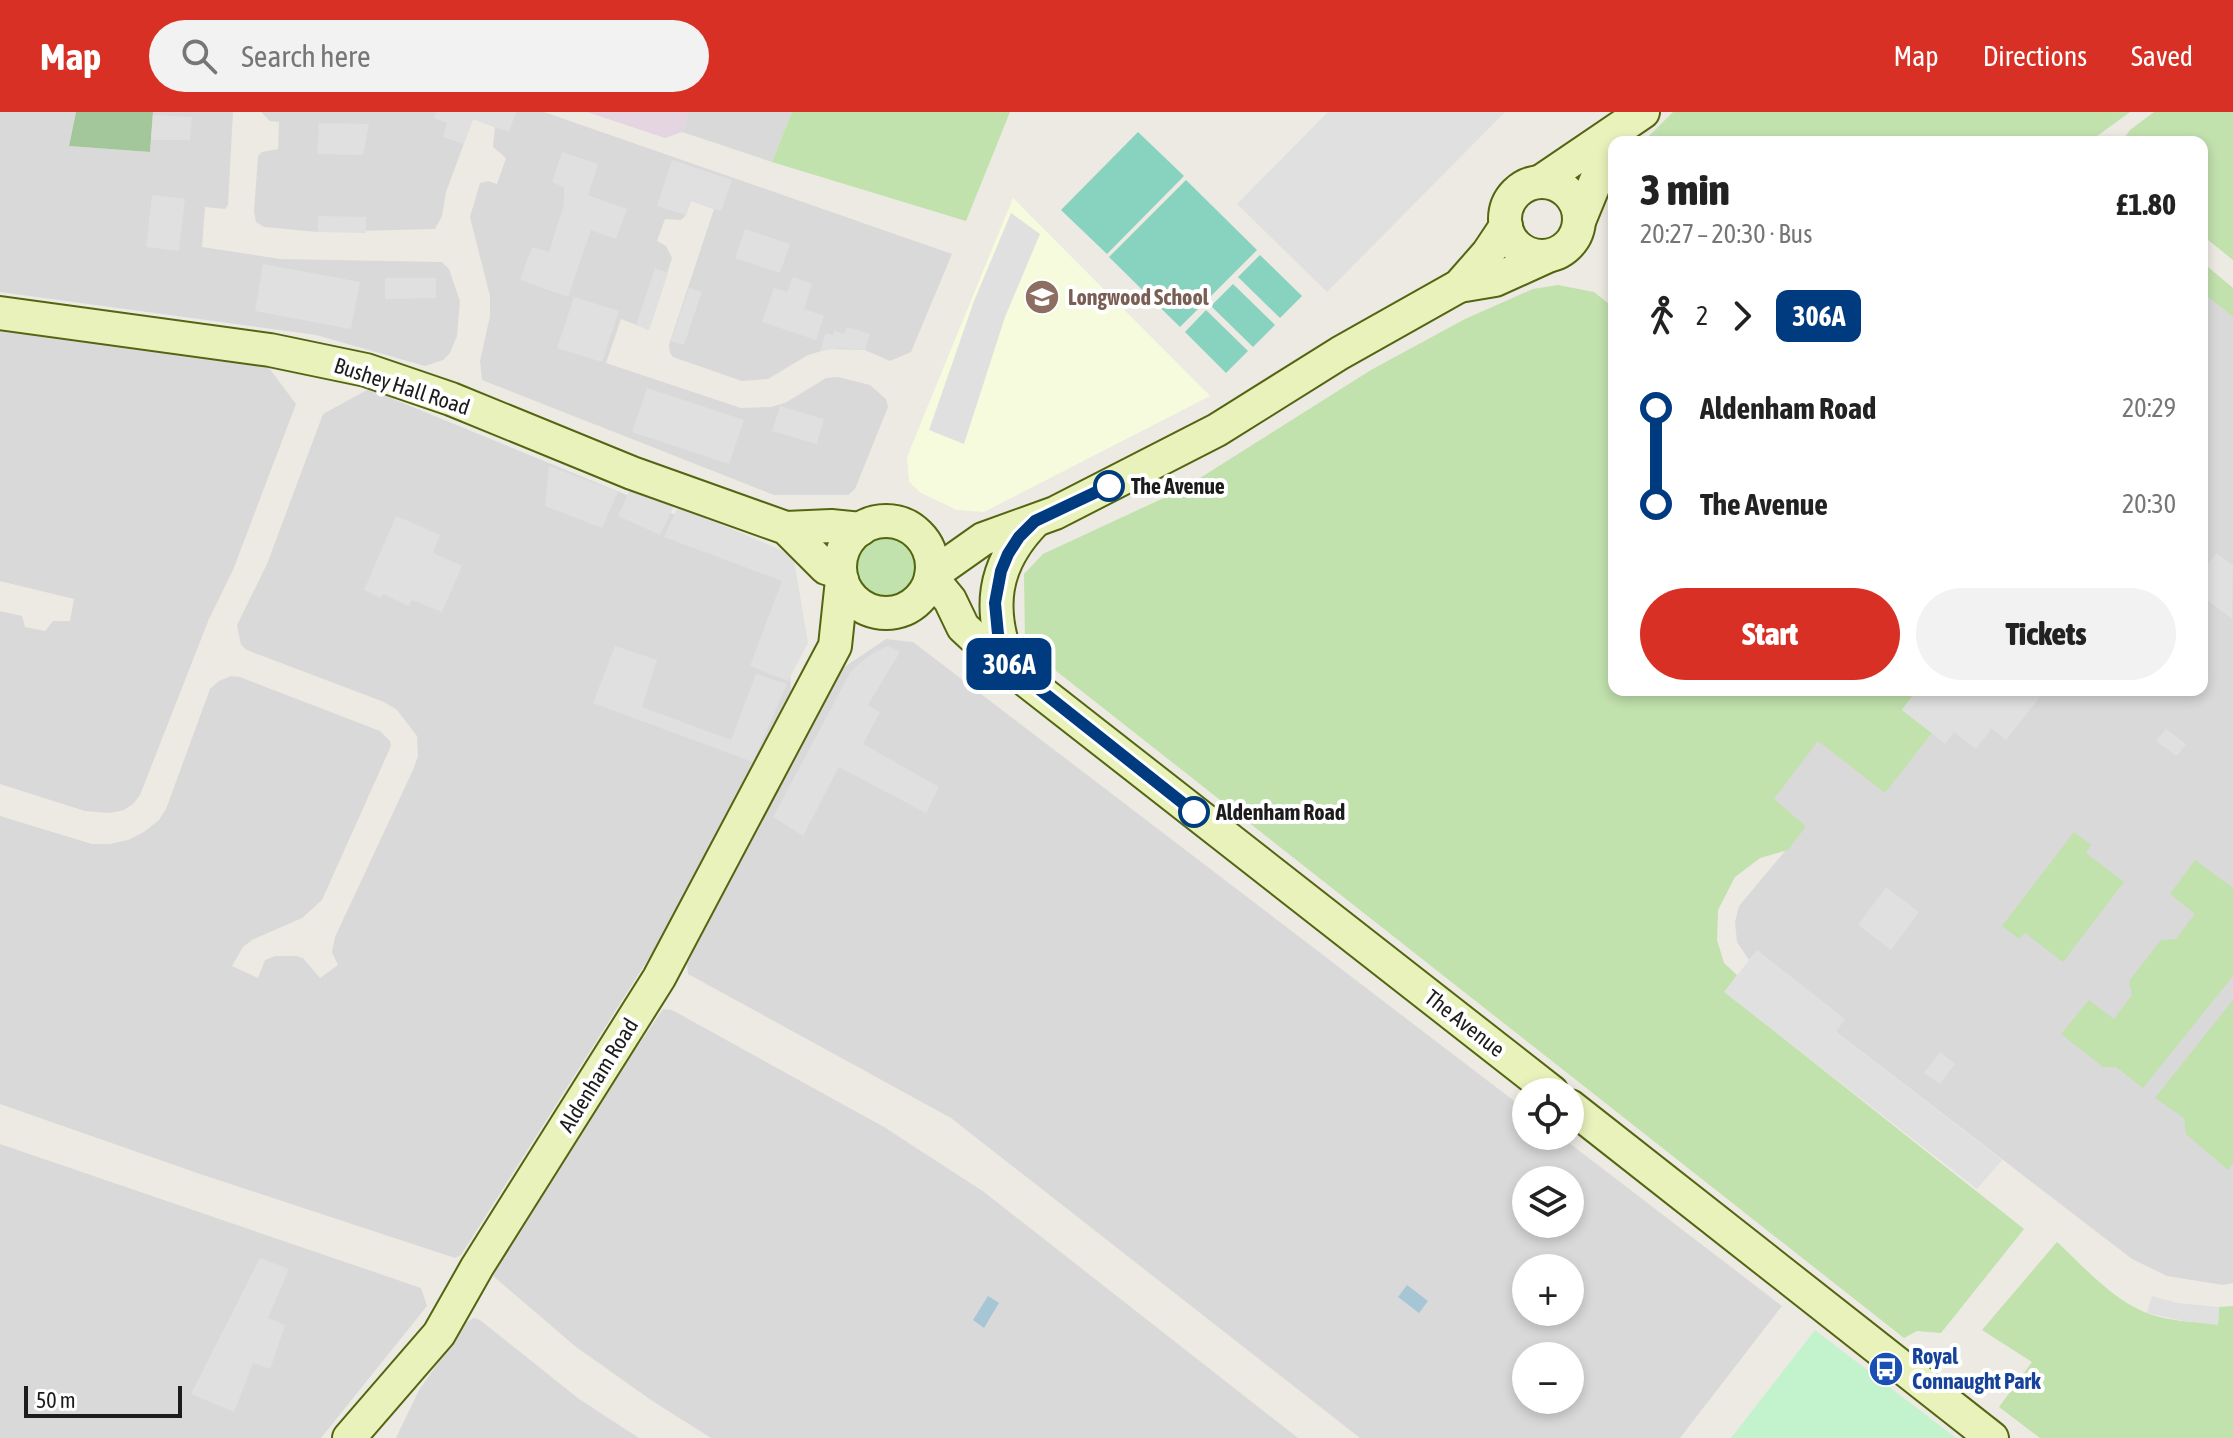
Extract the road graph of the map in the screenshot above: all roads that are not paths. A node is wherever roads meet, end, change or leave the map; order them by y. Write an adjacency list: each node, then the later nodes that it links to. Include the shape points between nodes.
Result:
1 (1608, 141): 3 (main road)
2 (1608, 157): 4 (main road)
3 (1540, 182): 4 (main road, via 1565,190); 5 (main road, via 1514,195)
4 (1580, 219): 6 (main road, via 1571,243)
5 (1506, 226): 6 (main road, via 1517,247); 7 (main road)
6 (1548, 256): 7 (main road, via 1495,280)
7 (1459, 286): 9 (main road, via 1217,430)
8 (0, 313): 10 (main road, Bushey Hall Road, via 239,345 366,370)
9 (1035, 521): 13 (main road); 19 (main road, via 1008,554 997,587 998,634)
10 (786, 528): 11 (main road, Bushey Hall Road); 14 (main road, Bushey Hall Road)
11 (861, 529): 12 (main road, via 894,522); 14 (main road, via 842,552)
12 (915, 532): 13 (main road); 15 (main road, via 929,551)
13 (983, 539): 15 (main road)
14 (841, 576): 16 (main road, via 847,592 867,610); 18 (main road, Aldenham Road)
15 (931, 576): 16 (main road, via 916,602); 17 (main road, The Avenue)
16 (899, 611): 17 (main road, The Avenue); 18 (main road, Aldenham Road)
17 (963, 627): 19 (main road, The Avenue)
18 (835, 646): 22 (main road, Aldenham Road, via 659,978 439,1334)
19 (1010, 666): 20 (main road, The Avenue)
20 (1534, 1078)
21 (1584, 1117): 23 (main road)
22 (349, 1438)
23 (1992, 1438)

